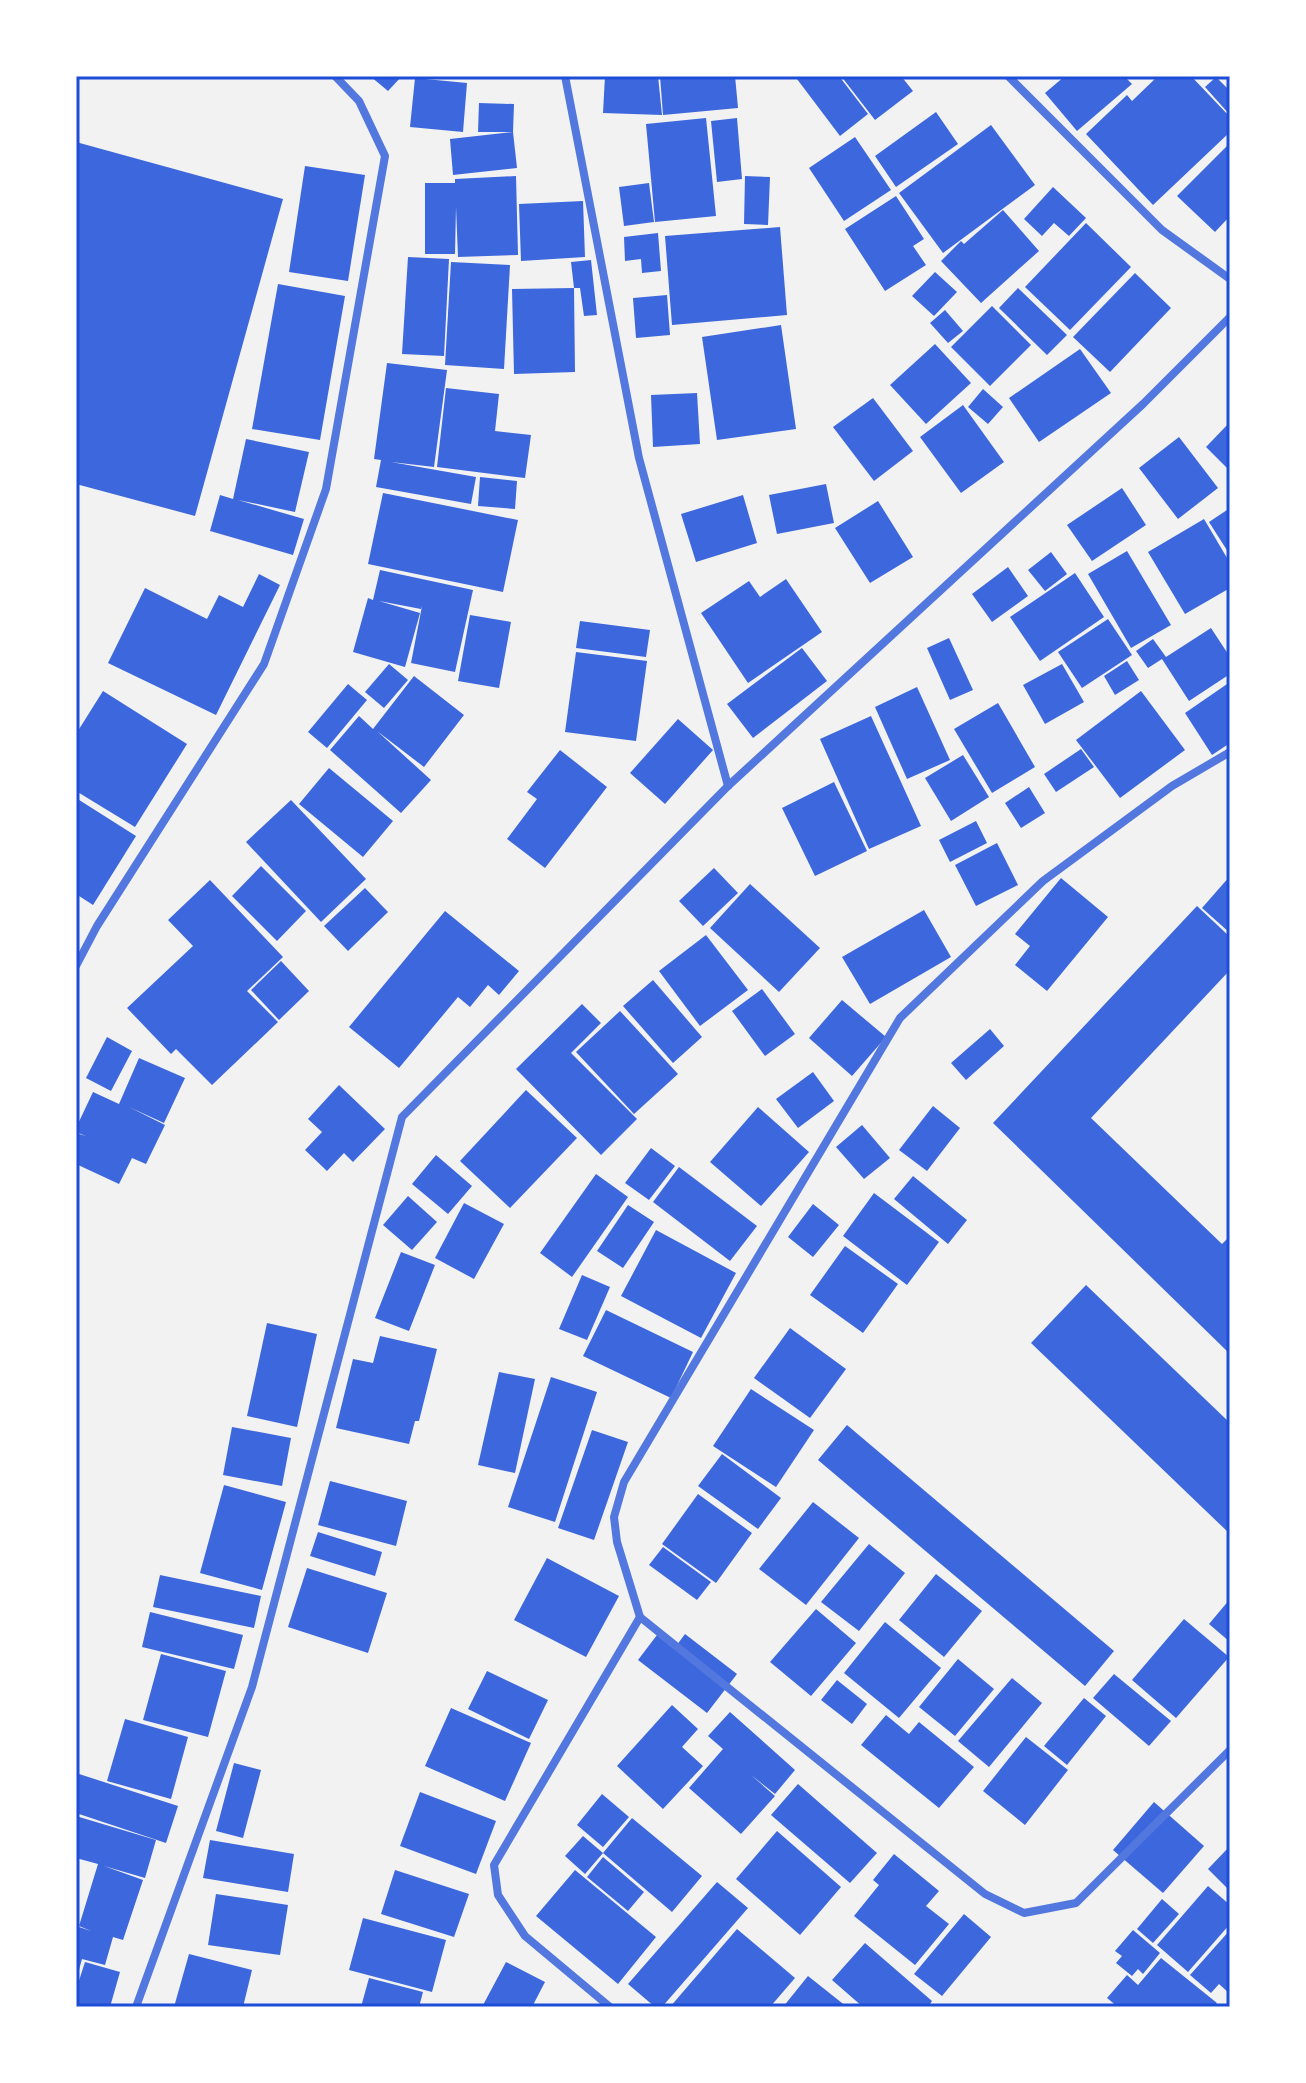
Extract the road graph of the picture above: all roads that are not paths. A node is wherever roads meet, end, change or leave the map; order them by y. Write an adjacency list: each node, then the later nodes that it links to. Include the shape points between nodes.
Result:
1 (335, 76): 8 (street, via 359,101 385,156 326,489 264,664)
2 (565, 76): 7 (street, via 639,458)
3 (1008, 76): 4 (street, via 1162,230)
4 (1230, 279)
5 (1230, 317): 7 (street, via 1143,404)
6 (1230, 752): 9 (street, via 1172,786 1043,881 900,1018 624,1482 615,1529)
7 (728, 786): 11 (street, via 402,1117 252,1687)
8 (76, 966)
9 (640, 1617): 10 (street, via 985,1894 1024,1913 1076,1903); 12 (street, via 494,1865 498,1895 525,1936)
10 (1230, 1750)
11 (136, 2007)
12 (610, 2007)

